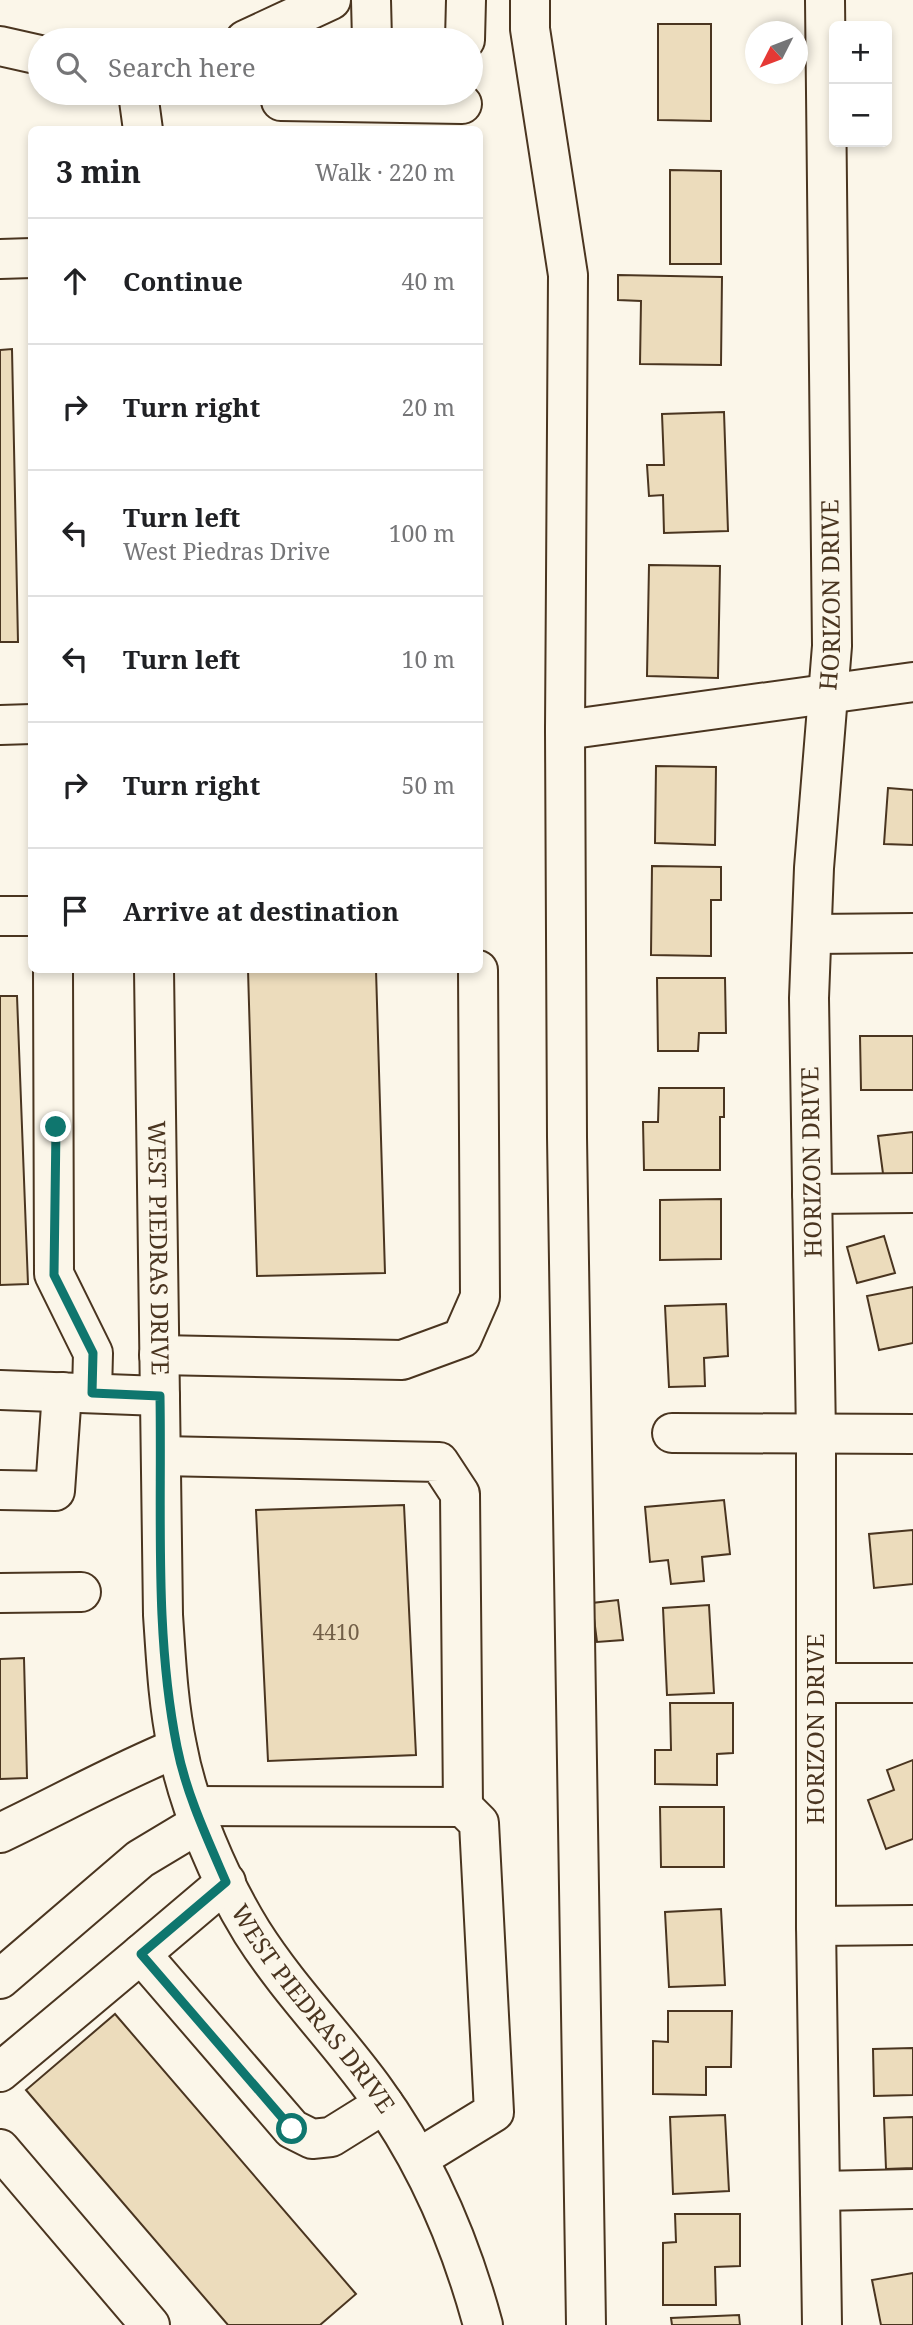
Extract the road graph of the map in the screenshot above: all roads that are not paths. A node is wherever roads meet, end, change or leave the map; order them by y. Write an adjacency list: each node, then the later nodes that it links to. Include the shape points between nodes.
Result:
1 (331, 0): 6 (street)
2 (371, 0): 7 (street)
3 (466, 0): 8 (street)
4 (530, 0): 21 (street, via 530,29 568,275)
5 (825, 0): 18 (street, HORIZON DRIVE, via 832,646)
6 (271, 28)
7 (372, 28)
8 (465, 28)
9 (0, 46): 10 (street)
10 (28, 52)
11 (140, 105): 14 (street)
12 (433, 105): 13 (street)
13 (463, 109)
14 (142, 126)
15 (28, 258): 16 (street)
16 (0, 259)
17 (913, 682): 18 (street)
18 (828, 692): 21 (street); 25 (street, HORIZON DRIVE, via 814,868)
19 (28, 724): 20 (street)
20 (0, 725)
21 (565, 730): 61 (street)
22 (0, 916): 23 (street)
23 (28, 916)
24 (913, 933): 25 (street)
25 (814, 934): 30 (street, HORIZON DRIVE, via 809,998)
26 (53, 973): 33 (street, via 54,1275 93,1353)
27 (154, 973): 31 (street, WEST PIEDRAS DRIVE)
28 (478, 973): 31 (street, via 480,1297 462,1338 402,1360)
29 (913, 1193): 30 (street)
30 (812, 1194): 37 (street, HORIZON DRIVE)
31 (159, 1355): 34 (street, WEST PIEDRAS DRIVE)
32 (0, 1390): 33 (street)
33 (77, 1393): 34 (street); 39 (street, via 55,1491)
34 (160, 1396): 38 (street, WEST PIEDRAS DRIVE)
35 (671, 1433): 37 (street)
36 (913, 1434): 37 (street)
37 (816, 1436): 42 (street, HORIZON DRIVE)
38 (161, 1456): 44 (street, WEST PIEDRAS DRIVE, via 163,1615); 45 (street, via 439,1462 460,1494)
39 (0, 1490)
40 (81, 1592): 41 (street)
41 (0, 1593)
42 (816, 1683): 43 (street); 50 (street, HORIZON DRIVE)
43 (913, 1683)
44 (177, 1748): 46 (street, WEST PIEDRAS DRIVE); 47 (street, via 121,1771)
45 (463, 1807): 46 (street); 56 (street, via 479,1823 494,2112)
46 (198, 1814): 48 (street, WEST PIEDRAS DRIVE); 52 (street)
47 (0, 1833)
48 (226, 1882): 51 (street); 54 (street, WEST PIEDRAS DRIVE, via 276,1966)
49 (913, 1925): 50 (street)
50 (817, 1926): 58 (street, HORIZON DRIVE)
51 (141, 1954): 53 (street); 54 (street, via 292,2129 312,2139 331,2137)
52 (0, 1979)
53 (0, 2072)
54 (384, 2104): 56 (street, WEST PIEDRAS DRIVE)
55 (0, 2149): 59 (street)
56 (419, 2158): 60 (street, WEST PIEDRAS DRIVE, via 449,2220)
57 (913, 2189): 58 (street)
58 (820, 2192): 62 (street, HORIZON DRIVE)
59 (150, 2325)
60 (483, 2325)
61 (586, 2325)
62 (822, 2325)

